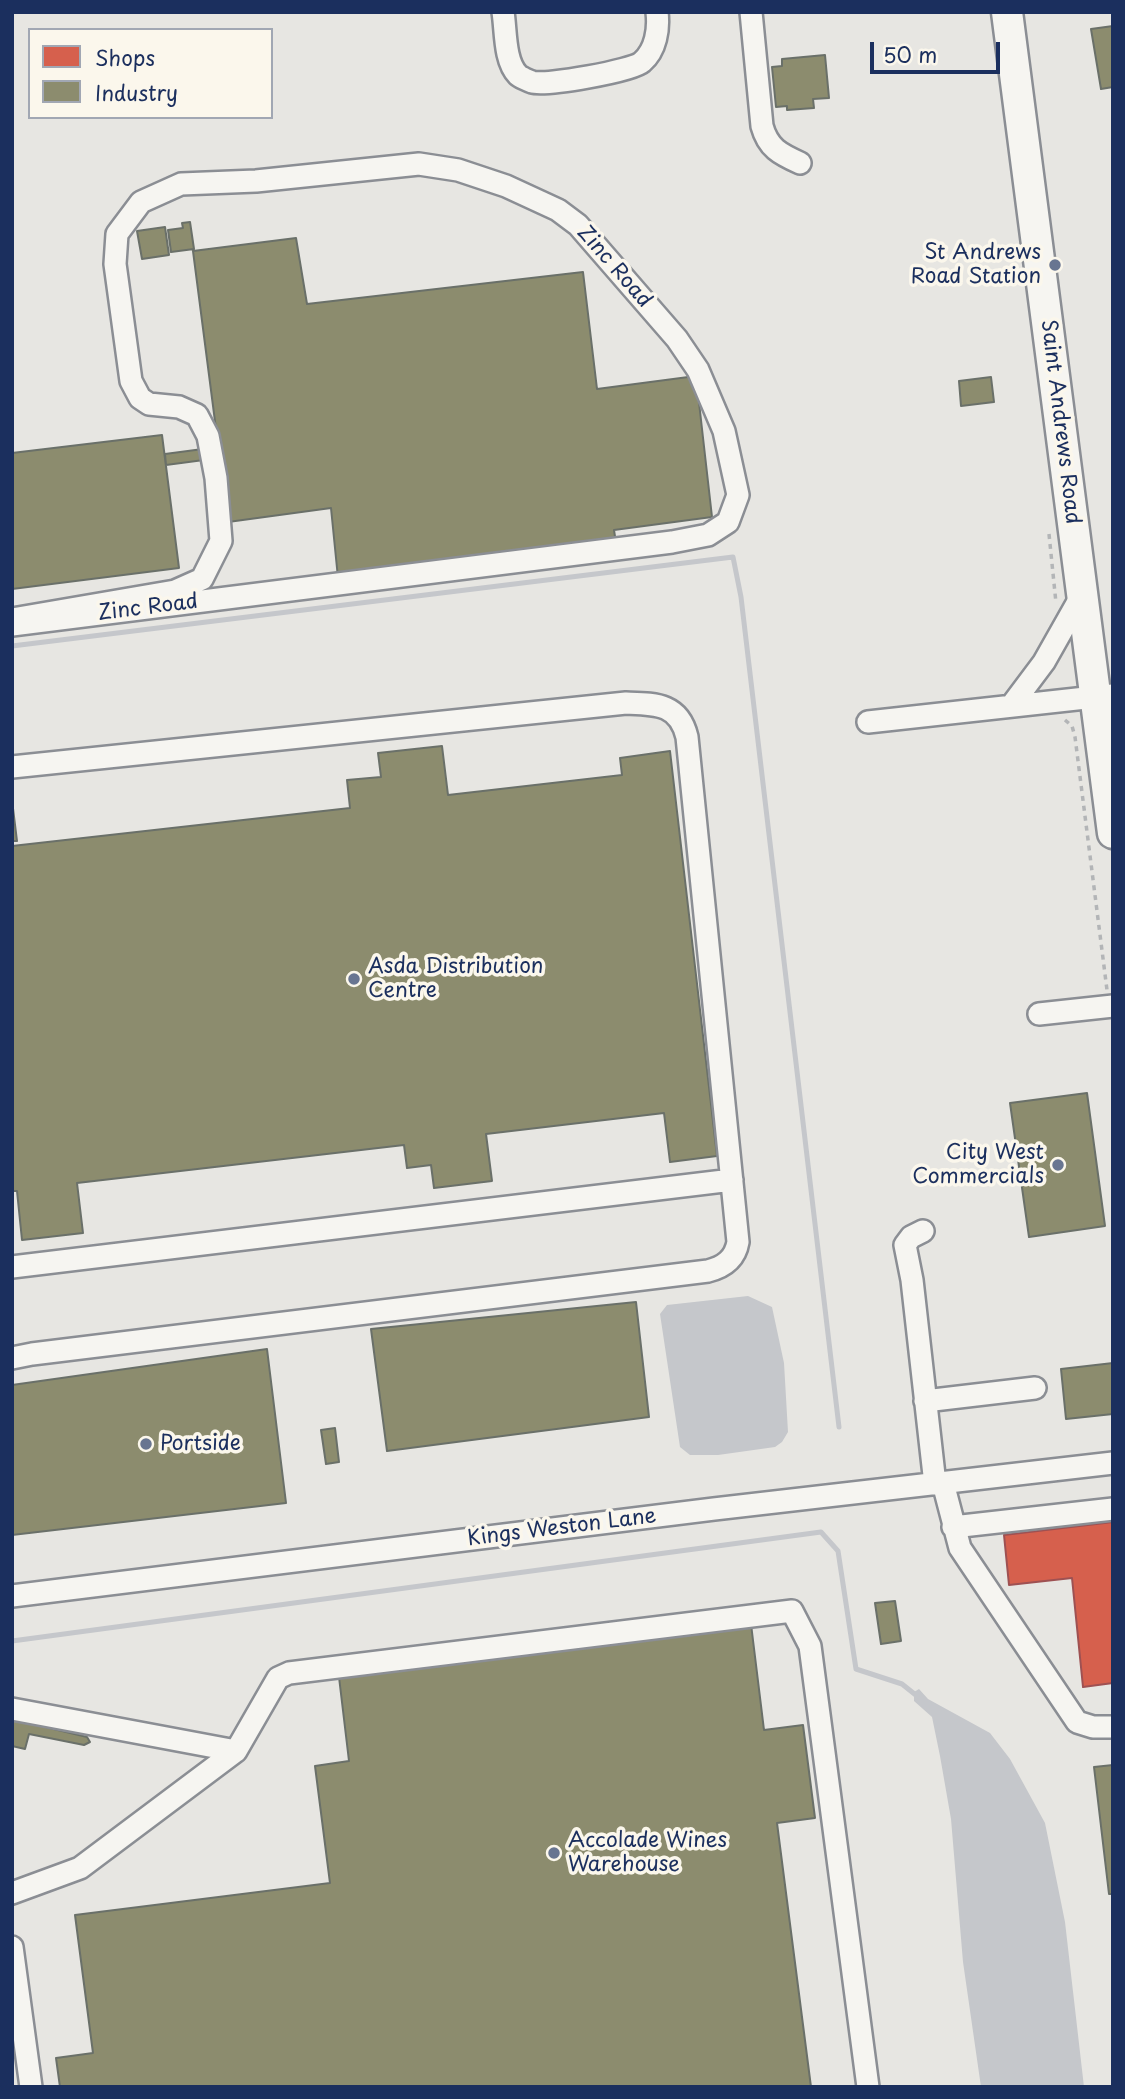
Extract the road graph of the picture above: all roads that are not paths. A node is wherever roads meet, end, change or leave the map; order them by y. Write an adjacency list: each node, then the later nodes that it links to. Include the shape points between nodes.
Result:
1 (503, 12): 2 (street, via 509,57 518,75 534,83 634,68 645,60 655,42)
2 (657, 12)
3 (751, 12): 5 (street, via 766,141 779,154)
4 (1007, 12): 6 (highway, Saint Andrews Road)
5 (800, 163)
6 (1083, 593): 9 (highway, Saint Andrews Road); 10 (street, via 1044,662)
7 (12, 619): 8 (street, Zinc Road, via 175,591 202,579 221,541 210,446 197,415 178,407 149,404 131,381 115,264 117,234 141,202 181,184 419,164 458,170 558,210 578,225 677,339 698,370 724,431 738,495 728,522 708,535 672,542)
8 (12, 625)
9 (1105, 696): 10 (street); 13 (highway, Saint Andrews Road)
10 (1011, 706): 11 (street)
11 (868, 722)
12 (12, 766): 16 (street, via 626,703 668,709 678,715 687,737)
13 (1113, 832)
14 (1111, 1006): 15 (street)
15 (1039, 1014)
16 (732, 1180): 18 (street); 19 (street, via 736,1250 725,1264 708,1271)
17 (923, 1231): 21 (street, via 905,1245)
18 (12, 1267)
19 (12, 1358)
20 (1035, 1388): 21 (street)
21 (925, 1401): 23 (street)
22 (1113, 1463): 23 (street, Kings Weston Lane)
23 (939, 1483): 25 (street); 26 (street, Kings Weston Lane)
24 (1113, 1509): 25 (street)
25 (953, 1527): 28 (street, via 960,1548 1077,1722)
26 (12, 1596)
27 (12, 1709): 29 (street)
28 (1113, 1727)
29 (236, 1751): 30 (street, via 80,1868); 33 (street, via 278,1678 289,1672 792,1611 810,1646)
30 (12, 1893)
31 (12, 1947): 32 (street)
32 (31, 2087)
33 (868, 2087)

